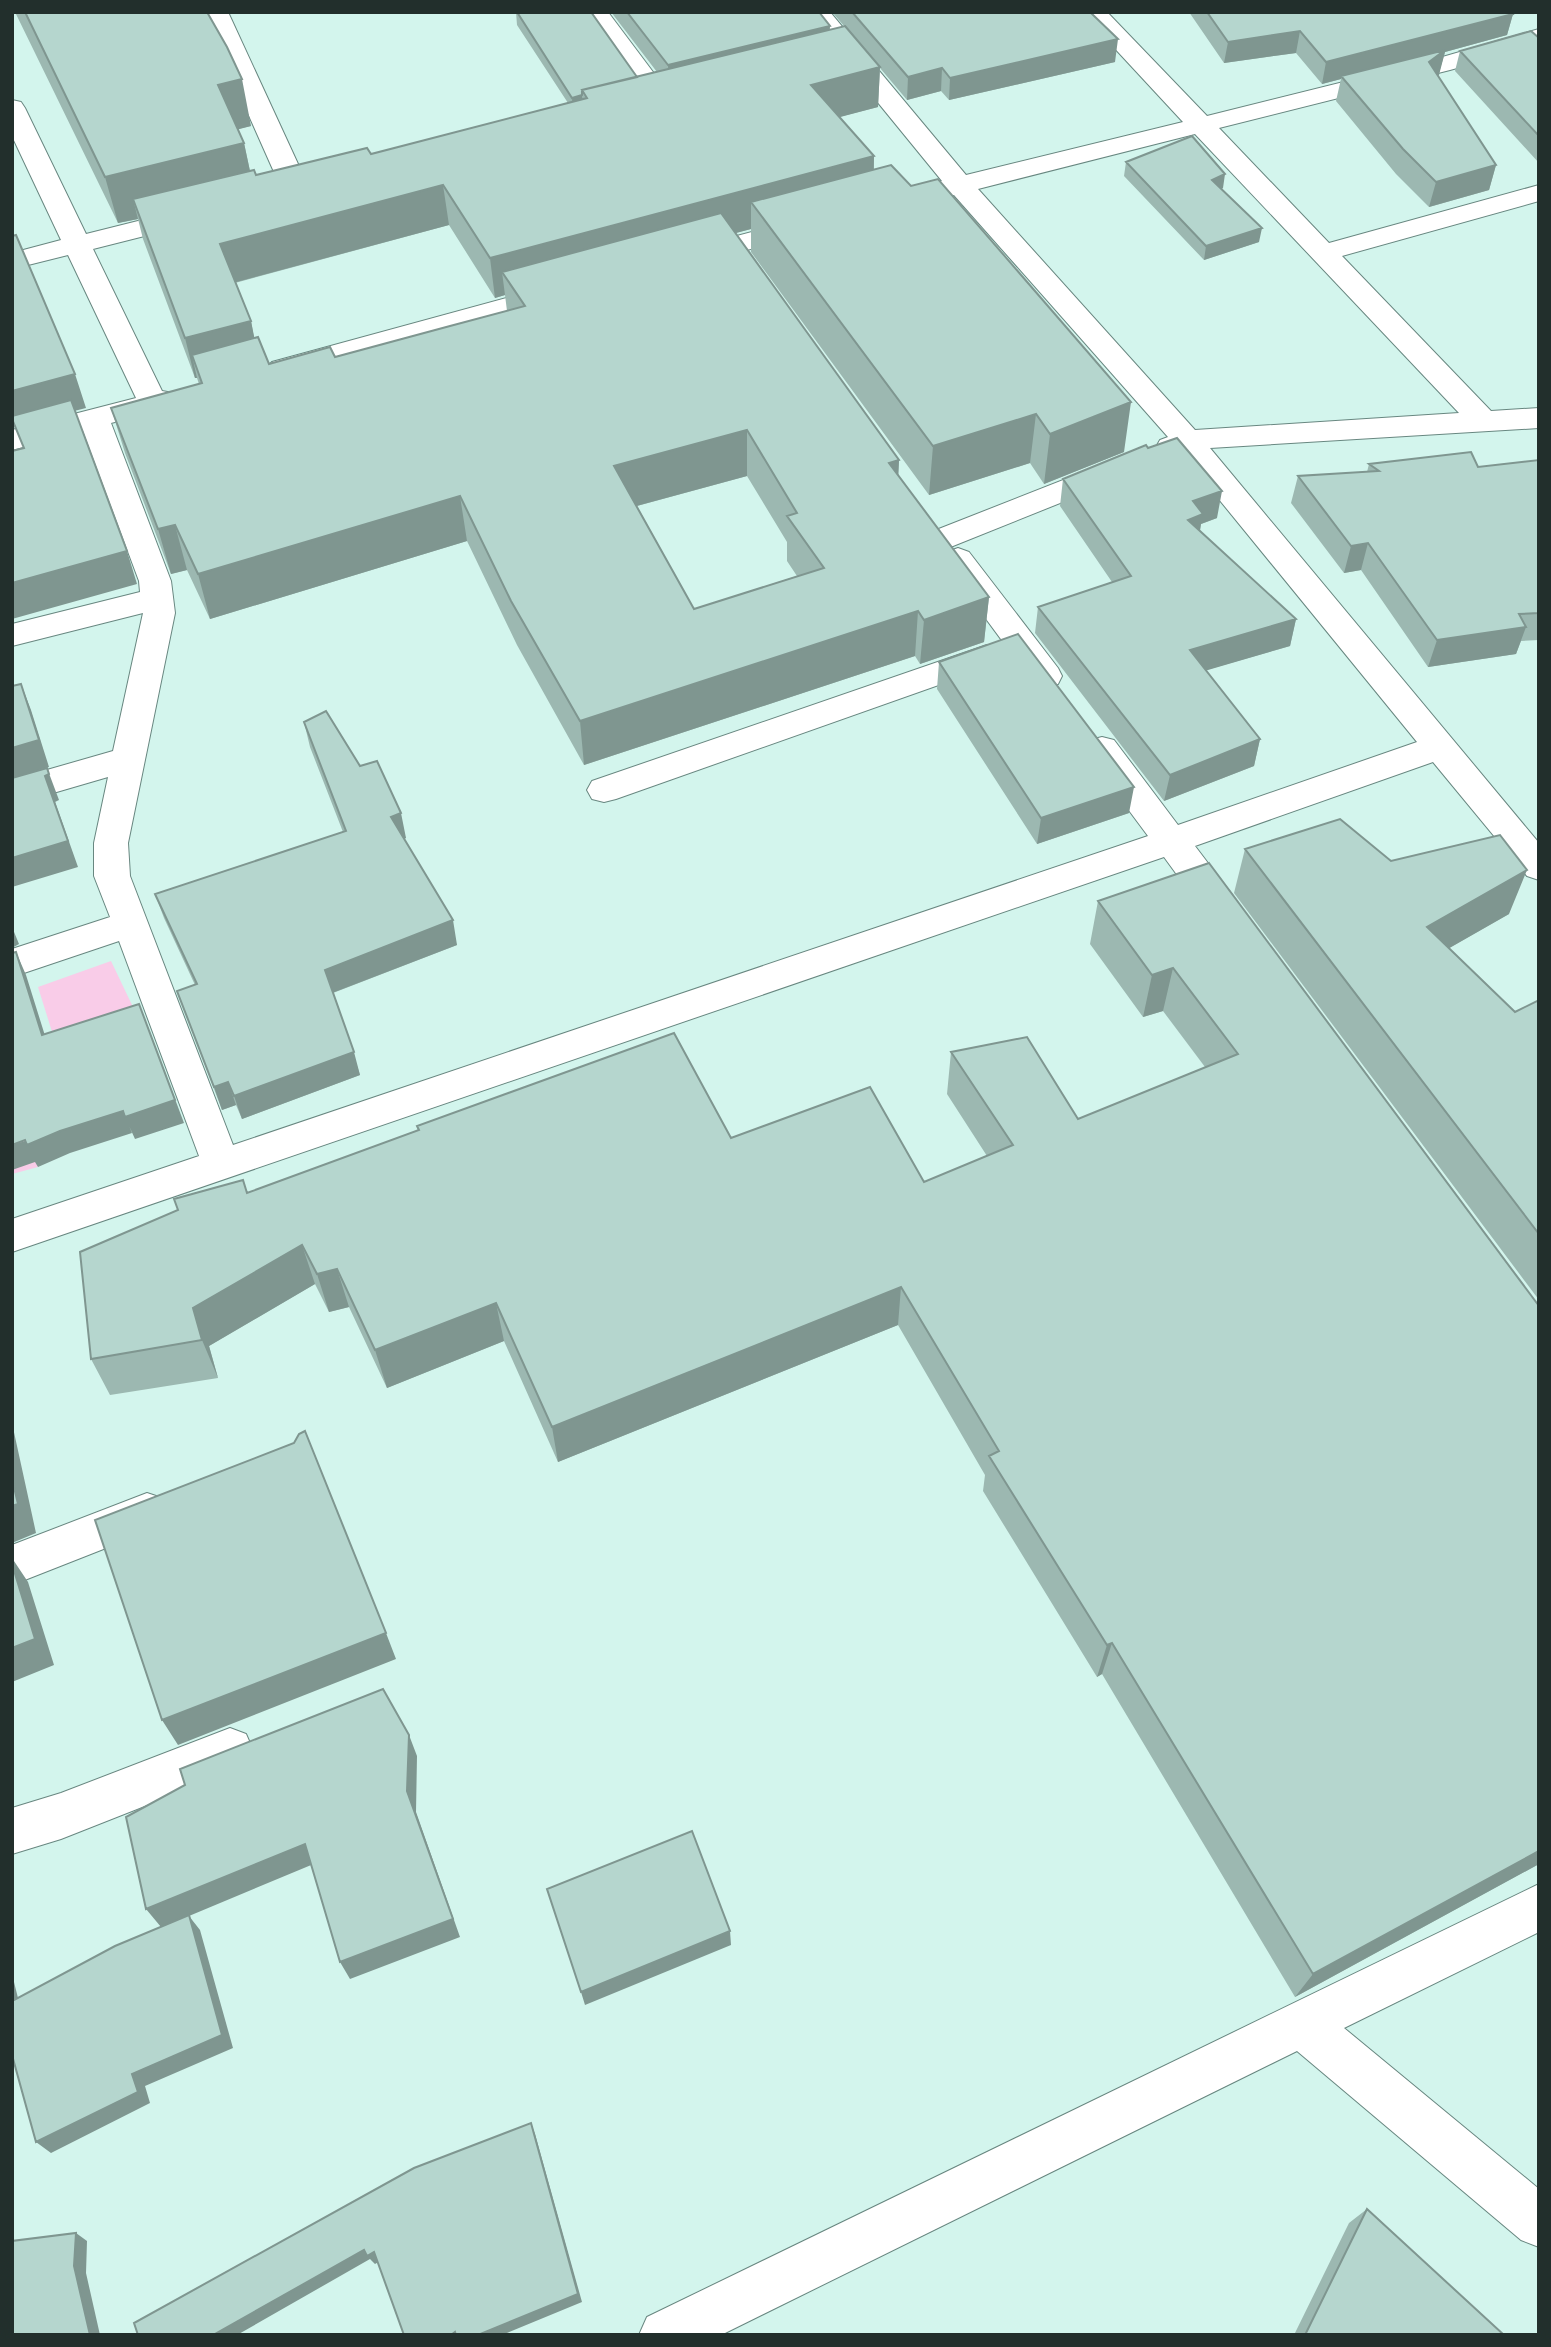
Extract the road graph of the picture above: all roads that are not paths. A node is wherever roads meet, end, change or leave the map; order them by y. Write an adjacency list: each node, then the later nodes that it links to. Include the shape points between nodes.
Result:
1 (215, 12): 9 (street, via 283,193)
2 (594, 12): 6 (street, via 649,103)
3 (816, 12): 10 (street, via 837,57)
4 (1093, 12): 8 (street)
5 (1532, 34): 8 (street, via 1441,65)
6 (688, 93)
7 (12, 108): 15 (street)
8 (1201, 125): 10 (street); 16 (street)
9 (323, 183)
10 (959, 184): 13 (street); 27 (street)
11 (1539, 193): 16 (street)
12 (219, 209): 15 (street)
13 (865, 210)
14 (824, 221): 18 (street, via 738,258)
15 (77, 245): 17 (street); 22 (street)
16 (1323, 253): 25 (street)
17 (12, 261)
18 (663, 265)
19 (582, 286): 20 (street)
20 (260, 374)
21 (193, 392): 22 (street)
22 (153, 403): 24 (street)
23 (1539, 418): 25 (street)
24 (94, 419): 26 (street); 28 (street)
25 (1483, 421): 27 (street)
26 (12, 440)
27 (1187, 440): 30 (street, via 935,529); 33 (street)
28 (158, 597): 29 (street); 34 (street, via 157,630)
29 (12, 635)
30 (1022, 644): 31 (street); 35 (street)
31 (1064, 699)
32 (1089, 732): 37 (street)
33 (1439, 747): 37 (street); 38 (street)
34 (130, 758): 36 (street); 39 (street, via 111,843 112,876)
35 (604, 790)
36 (12, 793)
37 (1172, 841): 40 (street); 42 (street)
38 (1539, 867)
39 (129, 924): 41 (street); 42 (street)
40 (1245, 940)
41 (12, 963)
42 (221, 1164): 43 (street)
43 (12, 1237)
44 (176, 1501): 45 (street)
45 (12, 1564)
46 (268, 1735): 47 (street)
47 (12, 1831)
48 (1539, 1908): 49 (street)
49 (1302, 2024): 50 (street); 51 (street)
50 (1539, 2222)
51 (665, 2335)

